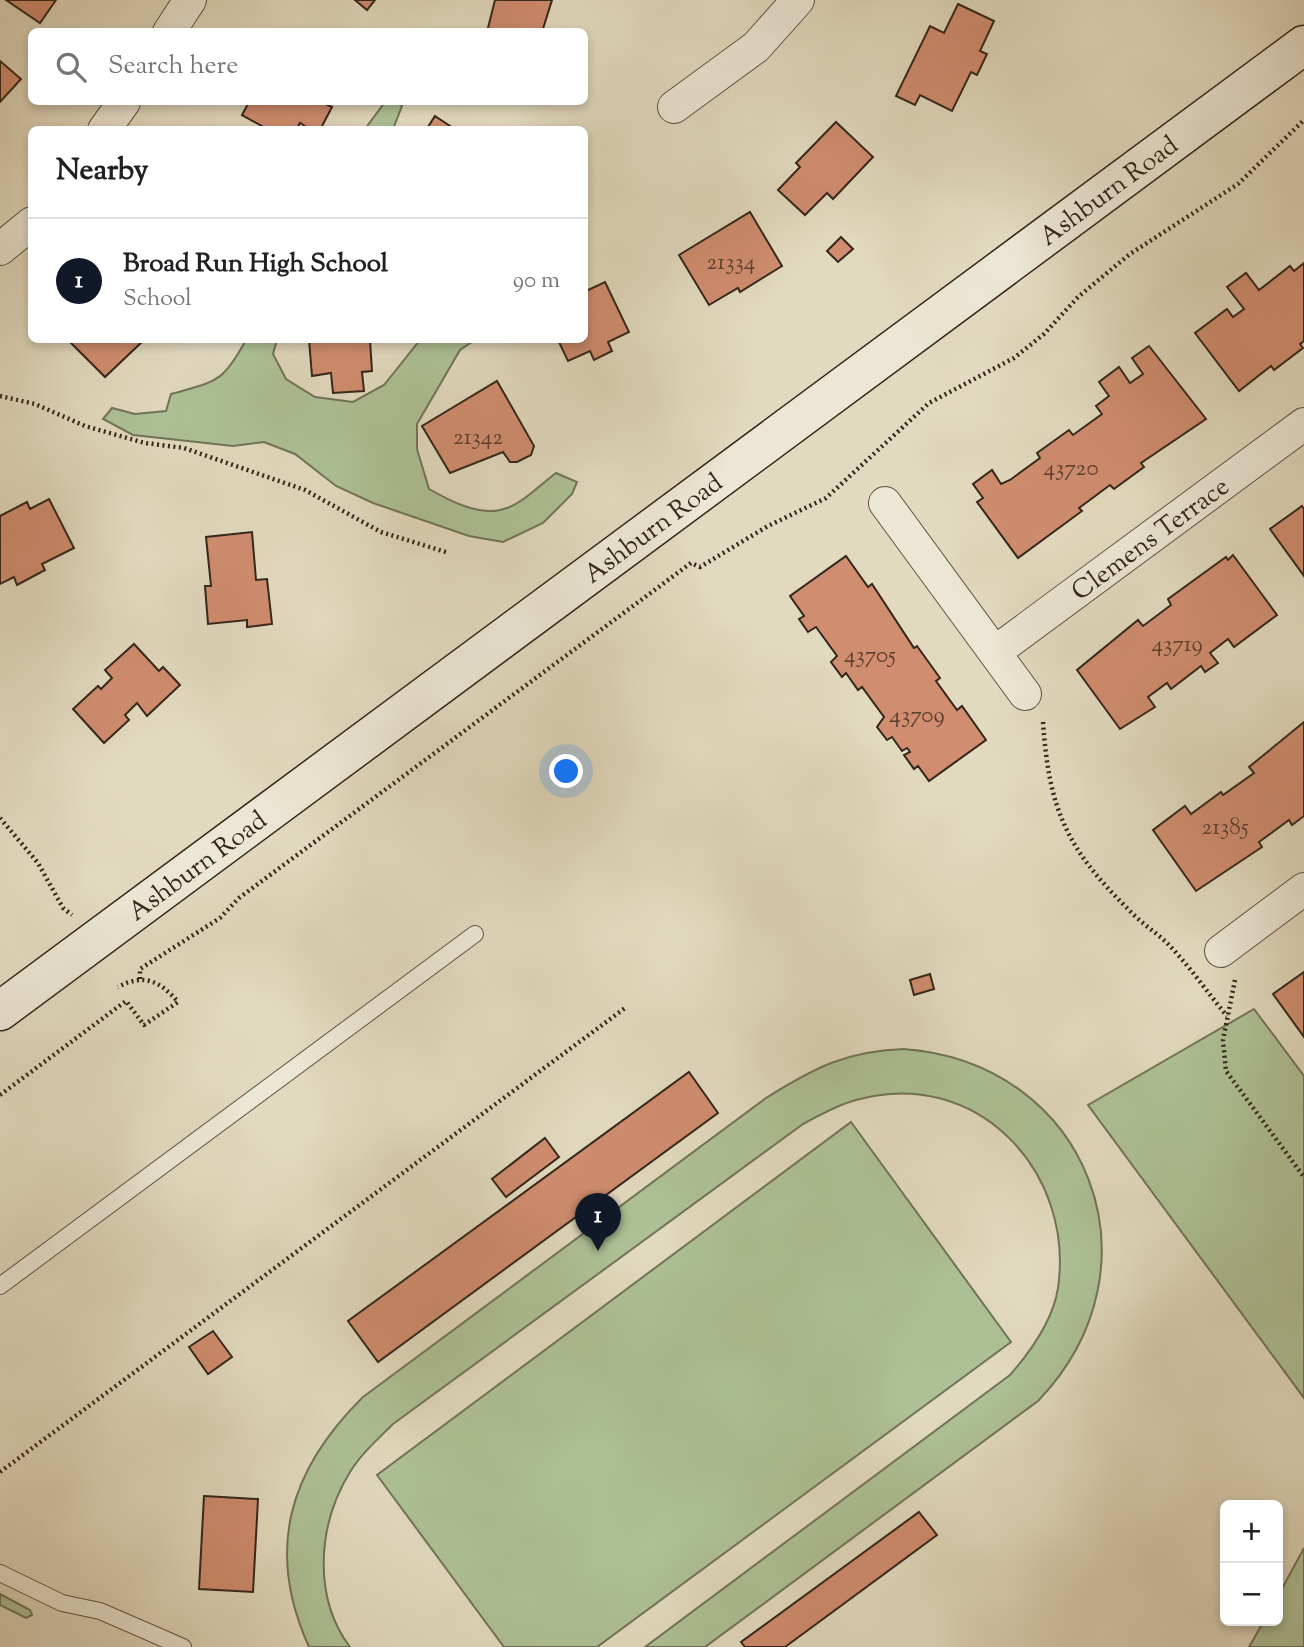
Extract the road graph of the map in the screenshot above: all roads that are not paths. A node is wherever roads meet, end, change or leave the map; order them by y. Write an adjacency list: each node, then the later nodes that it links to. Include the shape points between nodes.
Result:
1 (190, 0): 3 (street)
2 (798, 0): 6 (street, via 756,47)
3 (172, 28)
4 (1304, 45): 17 (main road, Ashburn Road)
5 (122, 105): 7 (street)
6 (674, 107)
7 (107, 126)
8 (28, 226): 9 (street)
9 (0, 249)
10 (1304, 424): 12 (street, Clemens Terrace)
11 (885, 503): 12 (street)
12 (995, 652): 13 (street)
13 (1021, 689)
14 (1304, 889): 16 (street)
15 (475, 934): 18 (lane)
16 (1229, 945)
17 (0, 1011)
18 (0, 1286)
19 (0, 1573): 20 (lane, via 62,1603 100,1611)
20 (183, 1647)

